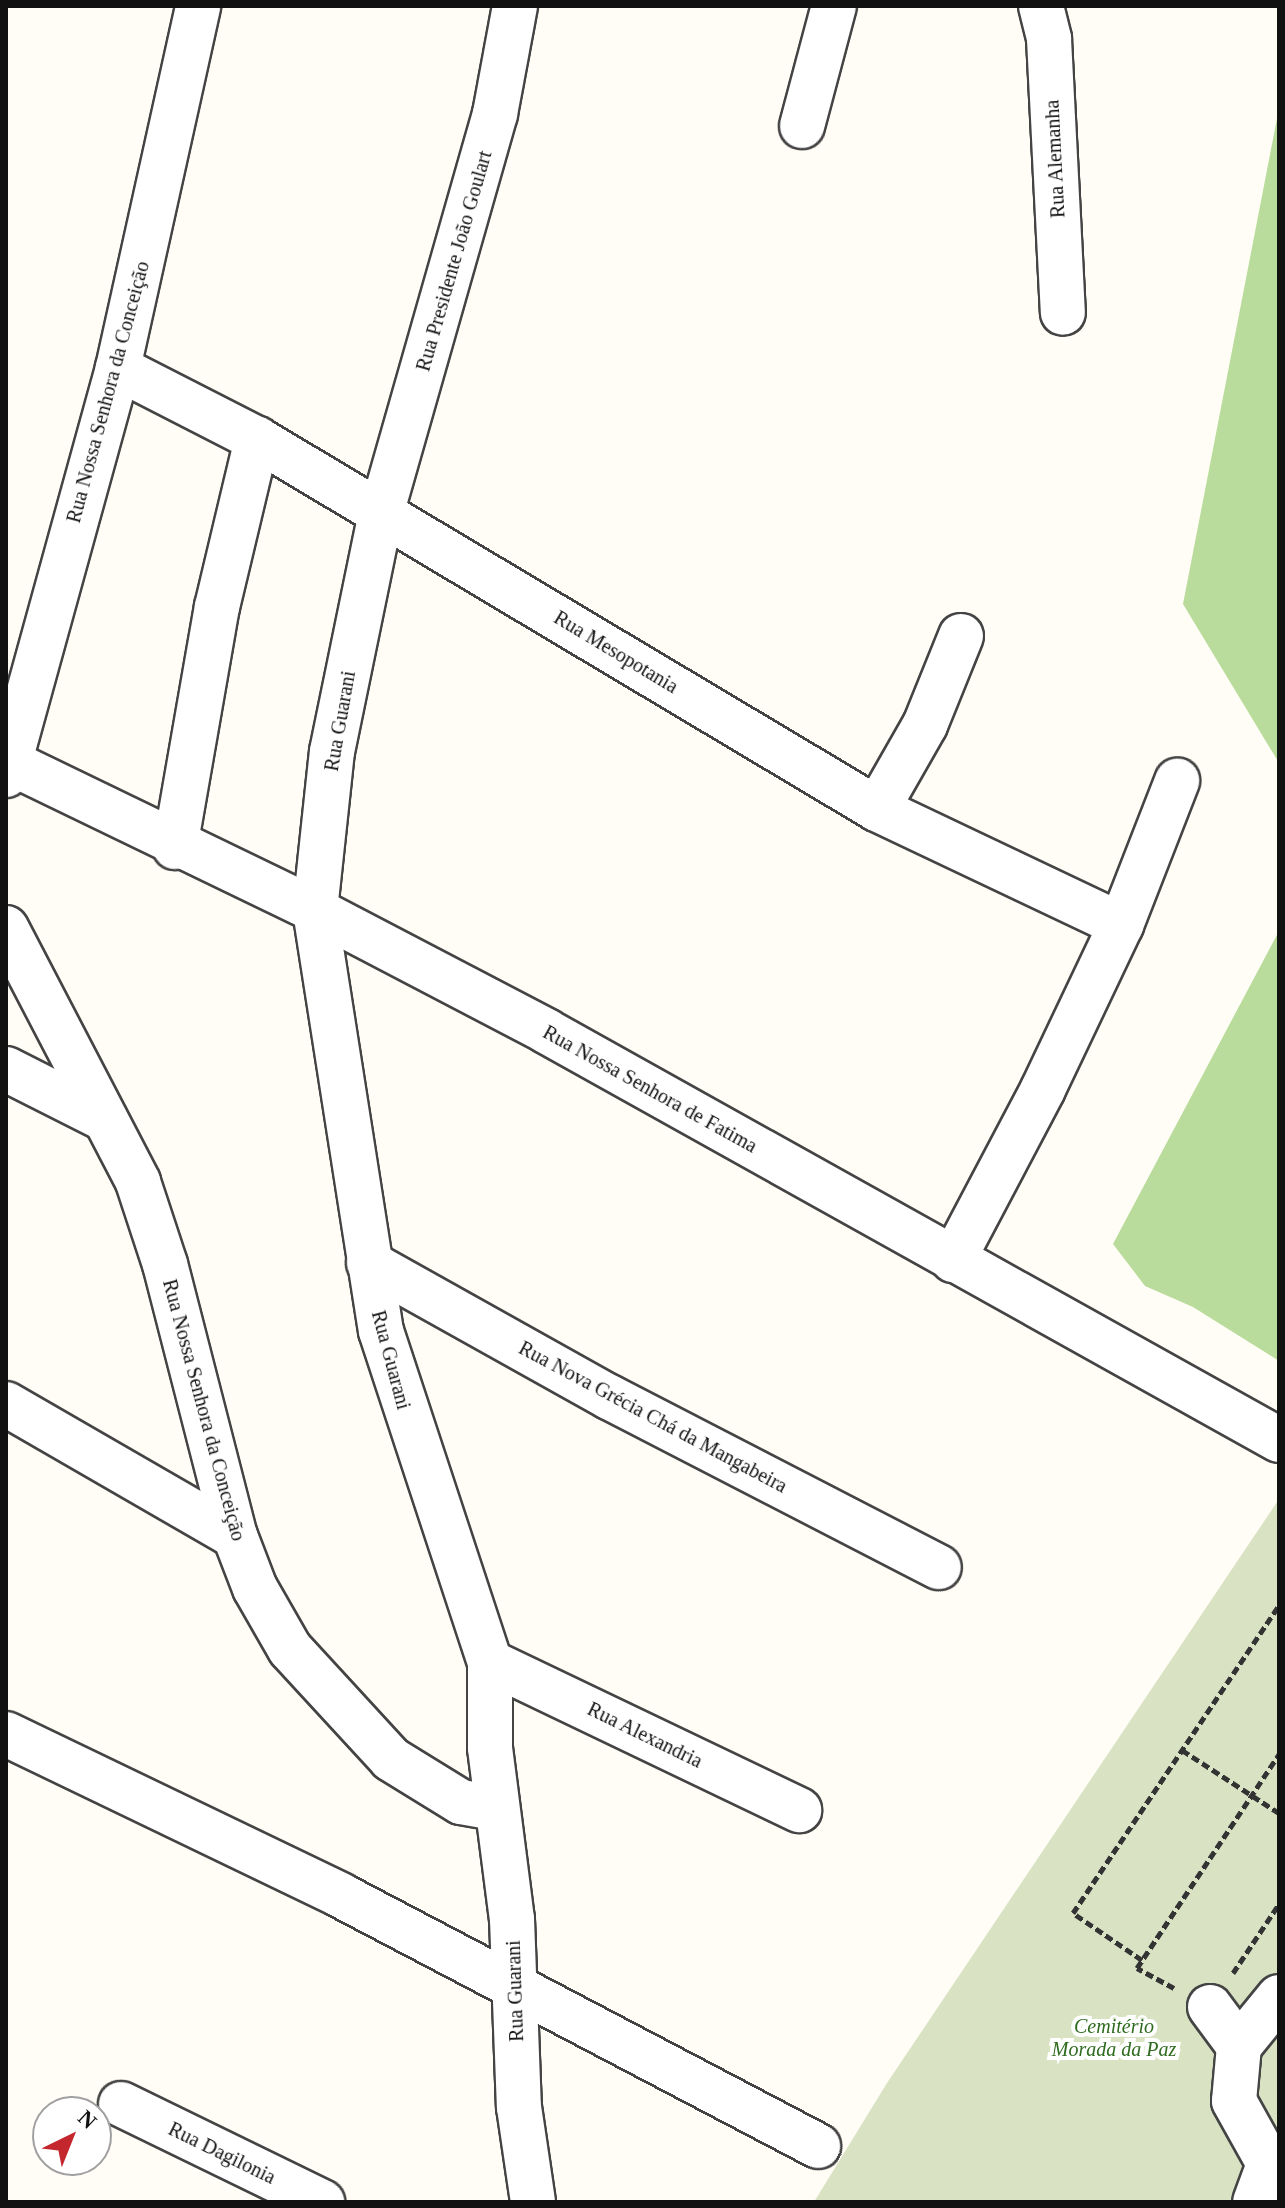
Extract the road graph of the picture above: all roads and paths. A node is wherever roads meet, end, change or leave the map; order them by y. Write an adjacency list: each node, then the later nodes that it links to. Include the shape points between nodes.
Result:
1 (198, 6): 7 (street, Rua Nossa Senhora da Conceição)
2 (515, 6): 9 (street, Rua Presidente João Goulart, via 491,128)
3 (834, 6): 5 (street)
4 (1041, 6): 6 (street, Rua Alemanha, via 1049,39)
5 (802, 126)
6 (1063, 313)
7 (118, 368): 8 (street, Rua Mesopotania); 11 (street, Rua Nossa Senhora da Conceição)
8 (257, 439): 9 (street, Rua Mesopotania); 14 (street, via 217,607)
9 (381, 513): 13 (street, Rua Mesopotania); 15 (street, Rua Guarani, via 332,751)
10 (961, 636): 13 (street, via 925,725)
11 (8, 756): 14 (street, Rua Nossa Senhora de Fatima)
12 (1177, 781): 16 (street)
13 (877, 809): 16 (street, Rua Mesopotania)
14 (175, 847): 15 (street, Rua Nossa Senhora de Fatima)
15 (315, 910): 20 (street, Rua Nossa Senhora de Fatima, via 682,1106); 21 (street, Rua Guarani)
16 (1121, 925): 20 (street)
17 (6, 928): 19 (street, Rua Nossa Senhora da Conceição)
18 (6, 1069): 19 (street)
19 (105, 1119): 24 (street, Rua Nossa Senhora da Conceição, via 138,1182 165,1264)
20 (953, 1260): 23 (street, Rua Nossa Senhora de Fatima)
21 (369, 1263): 25 (street, Rua Nova Grécia Chá da Mangabeira, via 609,1397); 27 (street, Rua Guarani, via 399,1398)
22 (6, 1404): 24 (street)
23 (1279, 1440)
24 (235, 1536): 32 (street, Rua Nossa Senhora da Conceição, via 255,1588 290,1649 332,1699 391,1759 433,1789 461,1802)
25 (939, 1567)
26 (1279, 1605): 29 (path)
27 (490, 1662): 32 (street, Rua Guarani); 33 (street, Rua Alexandria)
28 (6, 1734): 38 (street, via 340,1895)
29 (1182, 1750): 31 (path); 36 (path, via 1073,1913)
30 (1279, 1754): 31 (path)
31 (1252, 1796): 34 (path); 36 (path)
32 (496, 1808): 38 (street, Rua Guarani, via 507,1873)
33 (799, 1810)
34 (1279, 1813)
35 (1279, 1904): 40 (path)
36 (1142, 1960): 37 (path)
37 (1137, 1968)
38 (515, 1990): 43 (street); 45 (street, Rua Guarani, via 519,2107)
39 (1279, 1997): 41 (street)
40 (1210, 2007): 41 (street)
41 (1239, 2046): 46 (street, via 1234,2101 1269,2164)
42 (121, 2104): 44 (street, Rua Dagilonia)
43 (818, 2146)
44 (322, 2202)
45 (533, 2202)
46 (1255, 2202)

